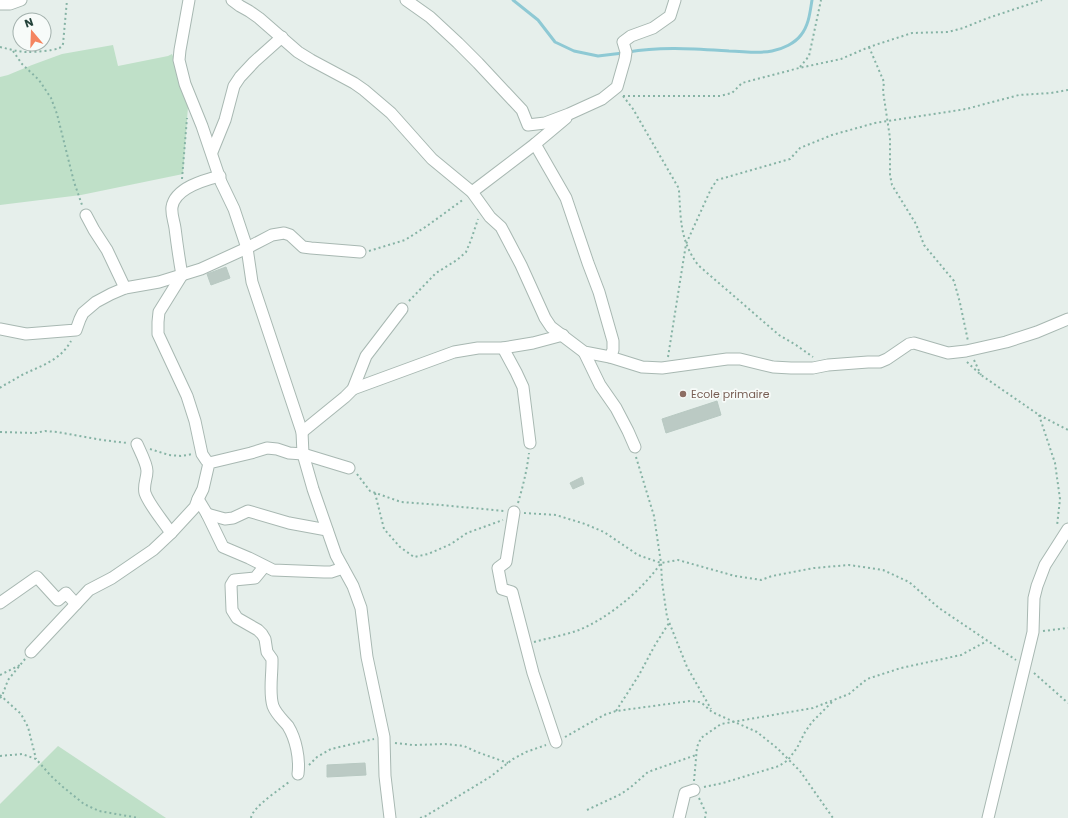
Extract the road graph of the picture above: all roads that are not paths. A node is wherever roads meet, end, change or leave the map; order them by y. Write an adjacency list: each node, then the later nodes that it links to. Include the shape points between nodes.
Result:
1 (21, 0): 6 (street)
2 (189, 0): 10 (street, via 179,60 185,84)
3 (232, 0): 7 (street)
4 (406, 0): 8 (street, via 430,17 478,63 522,110 528,124 545,124)
5 (675, 0): 8 (street, via 670,16 653,28 631,36 623,42 626,52 617,87 602,100)
6 (0, 4)
7 (282, 37): 10 (street, via 254,62 234,86 225,120); 12 (street, via 298,52 364,90 391,113 432,159)
8 (569, 114): 9 (street)
9 (535, 144): 12 (street); 24 (street, via 566,198 613,341)
10 (212, 152): 11 (street)
11 (220, 176): 14 (street); 16 (street, via 198,182 179,193 173,204 172,214)
12 (472, 192): 21 (street, via 490,217 501,227 545,318 551,327)
13 (86, 215): 17 (street, via 108,250)
14 (247, 248): 15 (street, via 272,234 284,233 304,247); 16 (street); 26 (street, via 252,282)
15 (360, 252)
16 (182, 275): 17 (street); 31 (street, via 159,312 158,334 187,396)
17 (125, 288): 20 (street, via 96,302 84,313 76,330 26,334)
18 (402, 309): 25 (street, via 366,356)
19 (1068, 320): 24 (street, via 966,354 948,353 914,343 880,362 813,368 773,367 740,359 662,368 642,367)
20 (0, 329)
21 (563, 335): 22 (street); 23 (street)
22 (503, 348): 25 (street, via 478,348 454,352); 27 (street, via 523,387)
23 (584, 352): 24 (street); 29 (street)
24 (610, 357)
25 (353, 389): 26 (street)
26 (302, 432): 30 (street)
27 (530, 443)
28 (137, 444): 38 (street, via 147,472 145,494)
29 (635, 447)
30 (304, 454): 31 (street, via 267,448); 32 (street); 37 (street)
31 (206, 458): 33 (street, via 203,489)
32 (349, 468)
33 (198, 500): 35 (street); 38 (street, via 195,507)
34 (514, 512): 44 (street, via 506,562 498,568 502,588 512,592 533,673)
35 (207, 514): 37 (street, via 225,519 248,512); 39 (street, via 223,547)
36 (1063, 528): 49 (street, via 1037,586 1033,632)
37 (327, 530): 40 (street)
38 (171, 533): 42 (street, via 153,550 112,578 89,590)
39 (264, 567): 40 (street, via 273,570 316,572 331,572); 45 (street, via 255,578 234,580 231,585 232,610 237,618 258,630 265,638 267,652 272,659 271,699 292,735 297,754)
40 (343, 568): 47 (street, via 361,608 367,657 384,737)
41 (0, 603): 42 (street, via 37,577 58,600 66,594)
42 (76, 604): 43 (street)
43 (31, 652)
44 (556, 742)
45 (298, 774)
46 (694, 790): 48 (street, via 685,793)
47 (390, 818)
48 (679, 818)
49 (988, 818)

